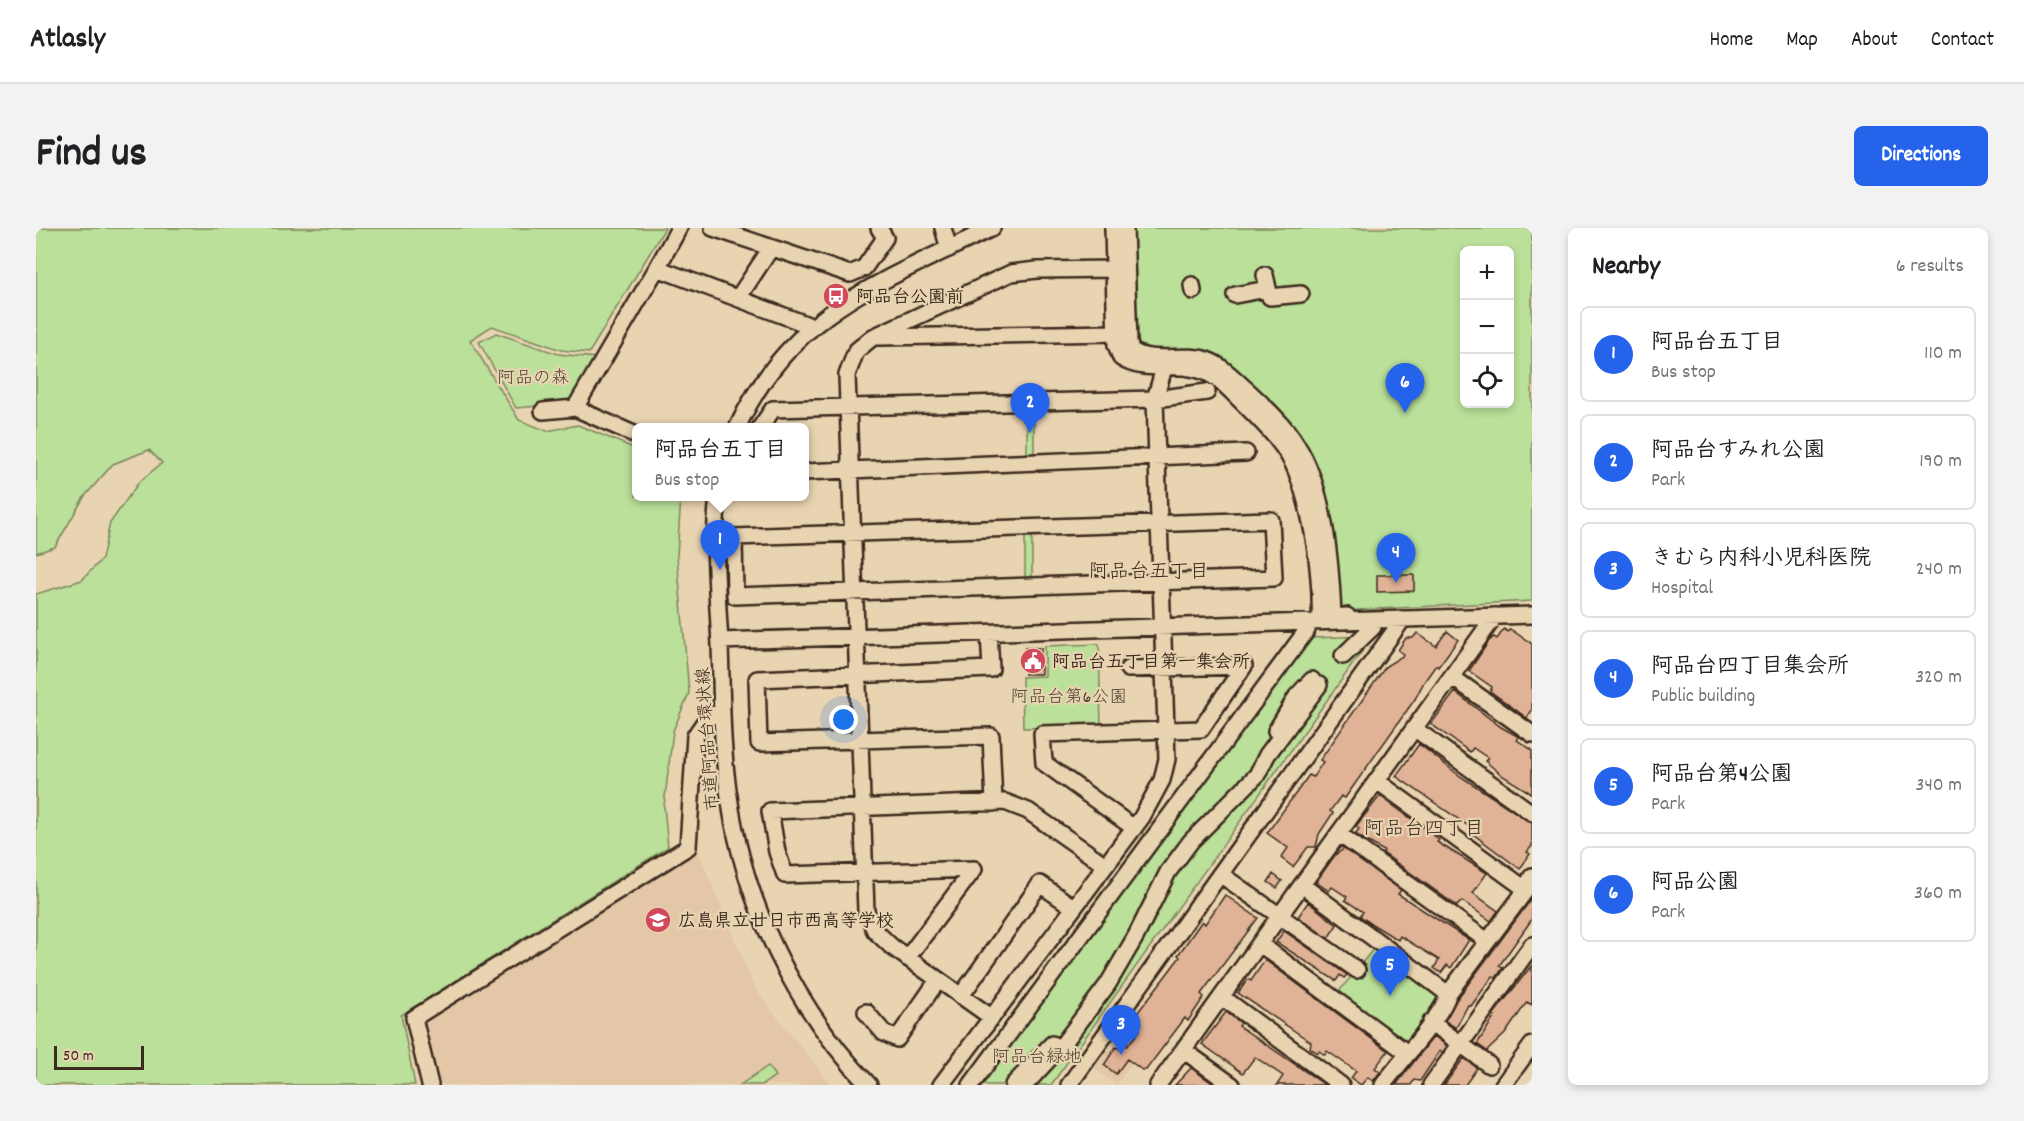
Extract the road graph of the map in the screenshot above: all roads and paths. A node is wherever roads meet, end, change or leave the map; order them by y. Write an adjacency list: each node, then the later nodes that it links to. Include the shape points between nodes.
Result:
1 (679, 228): 10 (street)
2 (713, 228): 8 (street)
3 (879, 228): 8 (street, via 885,238 864,268 850,274)
4 (943, 228): 9 (street)
5 (992, 228): 9 (street)
6 (1113, 228): 11 (street)
7 (1125, 228): 38 (street, via 1131,350 1144,356 1206,359 1264,405 1296,443 1309,466 1326,534 1333,617)
8 (771, 248): 14 (street)
9 (949, 249): 16 (street, via 845,301)
10 (657, 268): 14 (street); 24 (street)
11 (1115, 269): 15 (street, via 1018,272); 17 (street)
12 (1301, 294): 13 (street, via 1270,297 1266,282)
13 (1235, 295)
14 (738, 298): 16 (street)
15 (928, 311): 18 (street, via 927,324); 19 (street)
16 (811, 326): 26 (street, via 767,373)
17 (1115, 333): 18 (street); 20 (street, via 1121,358 1141,367)
18 (932, 336): 19 (street)
19 (873, 337): 23 (street, via 850,361)
20 (1164, 368): 22 (street); 42 (street, via 1202,370 1213,376 1255,414 1297,471 1314,538)
21 (1207, 392): 22 (street)
22 (1155, 399): 23 (street); 30 (street)
23 (848, 407): 27 (street, via 773,409); 31 (street)
24 (575, 408): 25 (street); 28 (street)
25 (543, 411)
26 (740, 423)
27 (763, 423)
28 (632, 433)
29 (1246, 453): 30 (street)
30 (1157, 457): 31 (street); 34 (street)
31 (851, 470): 32 (street); 35 (street)
32 (809, 472)
33 (718, 501): 47 (street, 市道阿品台環状線)
34 (1160, 524): 35 (street); 36 (street); 36 (street, via 1272,520 1274,578)
35 (853, 534): 37 (street); 37 (street, via 734,537 735,596)
36 (1161, 582): 37 (street); 43 (street)
37 (855, 592): 46 (street)
38 (1532, 607)
39 (1532, 615): 40 (street)
40 (1496, 616): 41 (street); 52 (street)
41 (1402, 619): 42 (street); 67 (street)
42 (1313, 626): 43 (street); 85 (street)
43 (1163, 627): 45 (street); 50 (street)
44 (1373, 627): 48 (street)
45 (989, 633): 46 (street); 51 (street, via 991,669)
46 (857, 637): 47 (street); 51 (street)
47 (720, 641): 54 (street, 市道阿品台環状線)
48 (1343, 656)
49 (1128, 669): 50 (street)
50 (1164, 669): 56 (street); 56 (street, via 1244,666 1201,729)
51 (858, 675): 58 (street); 58 (street, via 757,679 759,743)
52 (1452, 677): 55 (street); 57 (street)
53 (1315, 683): 81 (street, via 1257,775 1210,821 1168,872 1136,936)
54 (722, 711): 91 (street, via 708,717 695,736 688,847 414,1018); 92 (street, 市道阿品台環状線, via 729,796 754,898 799,993 839,1051)
55 (1415, 729): 59 (street); 62 (street)
56 (1166, 731): 63 (street, via 1167,759 1162,780); 63 (street, via 1042,734 1044,763)
57 (1532, 734)
58 (860, 740): 60 (street, via 991,736); 61 (street)
59 (1377, 781): 64 (street); 68 (street)
60 (994, 803): 61 (street); 65 (street, via 1005,802 1028,812)
61 (862, 808): 66 (street); 66 (street, via 770,812 785,875)
62 (1532, 813)
63 (1134, 828): 65 (street)
64 (1339, 834): 69 (street); 72 (street)
65 (1105, 865): 70 (street)
66 (865, 873): 75 (street, via 866,911 875,931); 75 (street, via 974,869)
67 (1221, 874): 71 (street); 97 (street)
68 (1528, 882): 72 (street, via 1492,937)
69 (1302, 885): 71 (street); 78 (street)
70 (1073, 908): 79 (street, via 1040,884); 83 (street)
71 (1281, 915): 73 (street); 76 (street)
72 (1486, 940): 78 (street)
73 (1260, 944): 80 (street); 89 (street)
74 (1532, 945): 86 (street)
75 (907, 958): 77 (street)
76 (1357, 970)
77 (938, 980): 79 (street); 82 (street, via 897,1039 884,1034)
78 (1448, 994): 84 (street)
79 (962, 996): 83 (street)
80 (1222, 996): 88 (street); 100 (street)
81 (1095, 1002): 95 (street); 96 (street)
82 (866, 1012)
83 (990, 1019): 85 (street); 93 (street)
84 (1431, 1022): 86 (street); 89 (street)
85 (1007, 1036): 94 (street)
86 (1461, 1044): 90 (street); 102 (street)
87 (1532, 1044): 103 (street)
88 (1183, 1050): 98 (street); 99 (street)
89 (1407, 1052): 101 (street)
90 (1490, 1065)
91 (430, 1085)
92 (869, 1085)
93 (941, 1085)
94 (971, 1085)
95 (1013, 1085)
96 (1025, 1085)
97 (1069, 1085)
98 (1158, 1085)
99 (1232, 1085)
100 (1341, 1085)
101 (1383, 1085)
102 (1431, 1085)
103 (1503, 1085)

